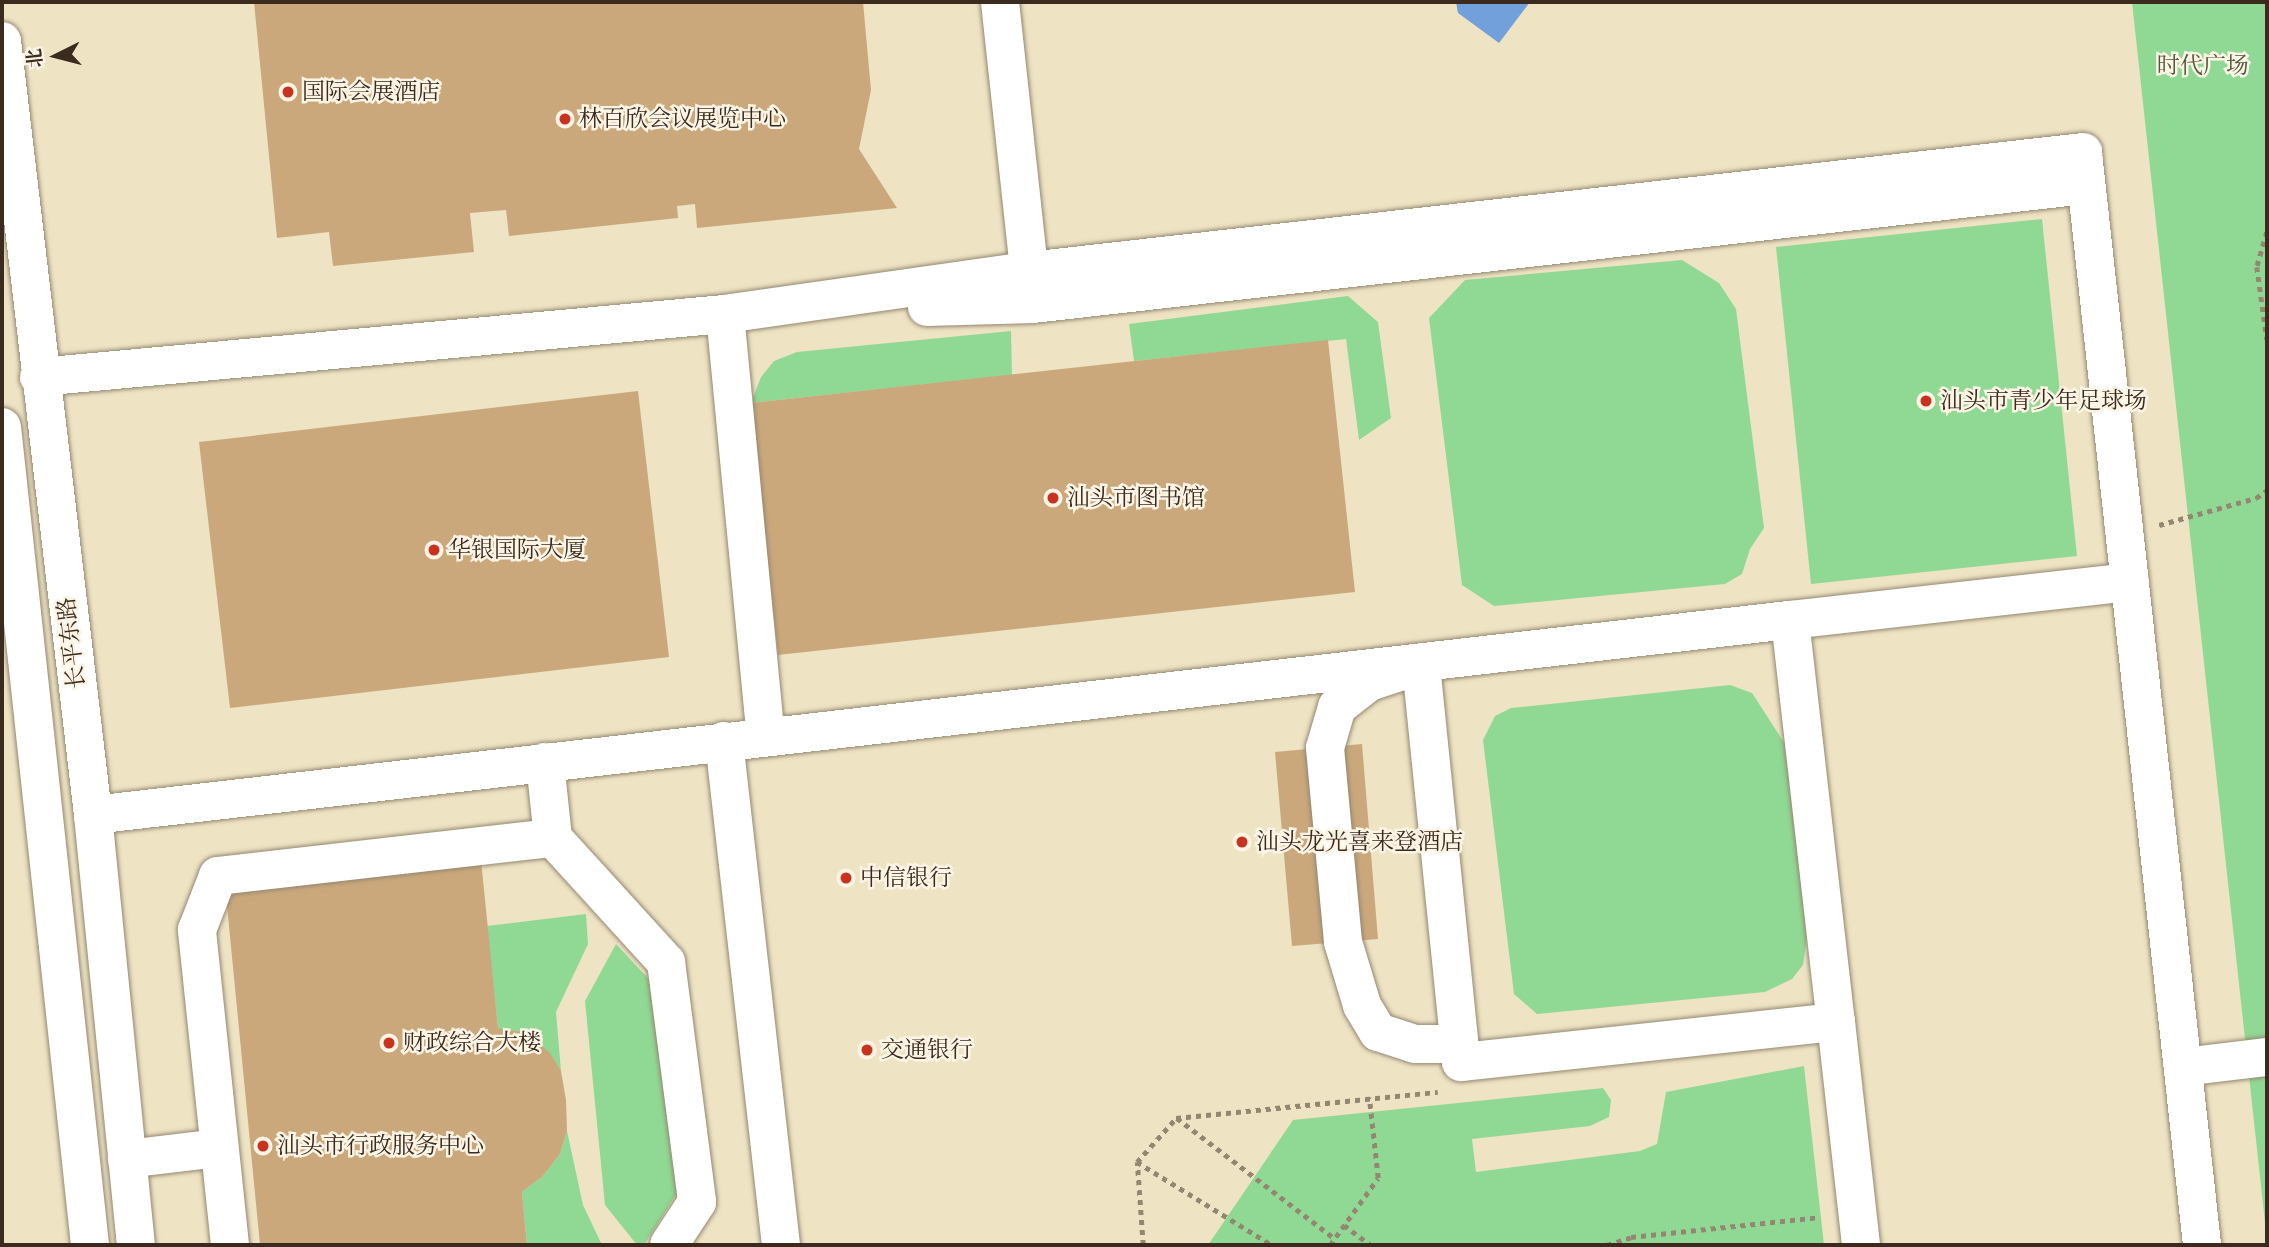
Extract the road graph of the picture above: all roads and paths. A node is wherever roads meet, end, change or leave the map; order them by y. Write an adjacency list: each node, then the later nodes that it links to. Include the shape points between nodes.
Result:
1 (1000, 2): 4 (street)
2 (2, 41): 7 (street, 长平东路)
3 (2267, 232): 6 (path, via 2257,267)
4 (1031, 288): 5 (street); 10 (street, via 2083,156)
5 (725, 314): 7 (street); 14 (street)
6 (2267, 339)
7 (39, 377): 17 (street, 长平东路)
8 (3, 449): 32 (street, 长平东路)
9 (2267, 490): 10 (path, via 2256,498 2169,524)
10 (2124, 531): 11 (street)
11 (2130, 582): 12 (street); 22 (street)
12 (1790, 620): 13 (street); 19 (street)
13 (1421, 665): 14 (street); 20 (street); 20 (street, via 1369,682 1337,707 1325,748 1343,942 1362,1005 1378,1032 1415,1044)
14 (766, 737): 15 (street)
15 (724, 741): 16 (street); 36 (street)
16 (545, 762): 17 (street); 18 (street)
17 (93, 815): 27 (street, 长平东路)
18 (553, 838): 26 (street, via 218,876 198,930); 35 (street, via 666,962 697,1202)
19 (1836, 1022): 20 (street, via 1461,1062); 42 (street)
20 (1459, 1044)
21 (2267, 1057): 22 (street)
22 (2183, 1067): 43 (street)
23 (1452, 1090): 24 (path)
24 (1369, 1097): 25 (path); 30 (path, via 1378,1178)
25 (1176, 1118): 28 (path); 31 (path)
26 (219, 1148): 27 (street); 34 (street)
27 (127, 1160): 33 (street, 长平东路)
28 (1137, 1162): 37 (path); 38 (path)
29 (1833, 1216): 41 (path, via 1631,1237)
30 (1344, 1226): 31 (path); 40 (path)
31 (1335, 1239): 39 (path)
32 (90, 1245)
33 (136, 1245)
34 (230, 1245)
35 (669, 1245)
36 (782, 1245)
37 (1143, 1245)
38 (1272, 1245)
39 (1330, 1245)
40 (1371, 1245)
41 (1607, 1245)
42 (1861, 1245)
43 (2202, 1245)

